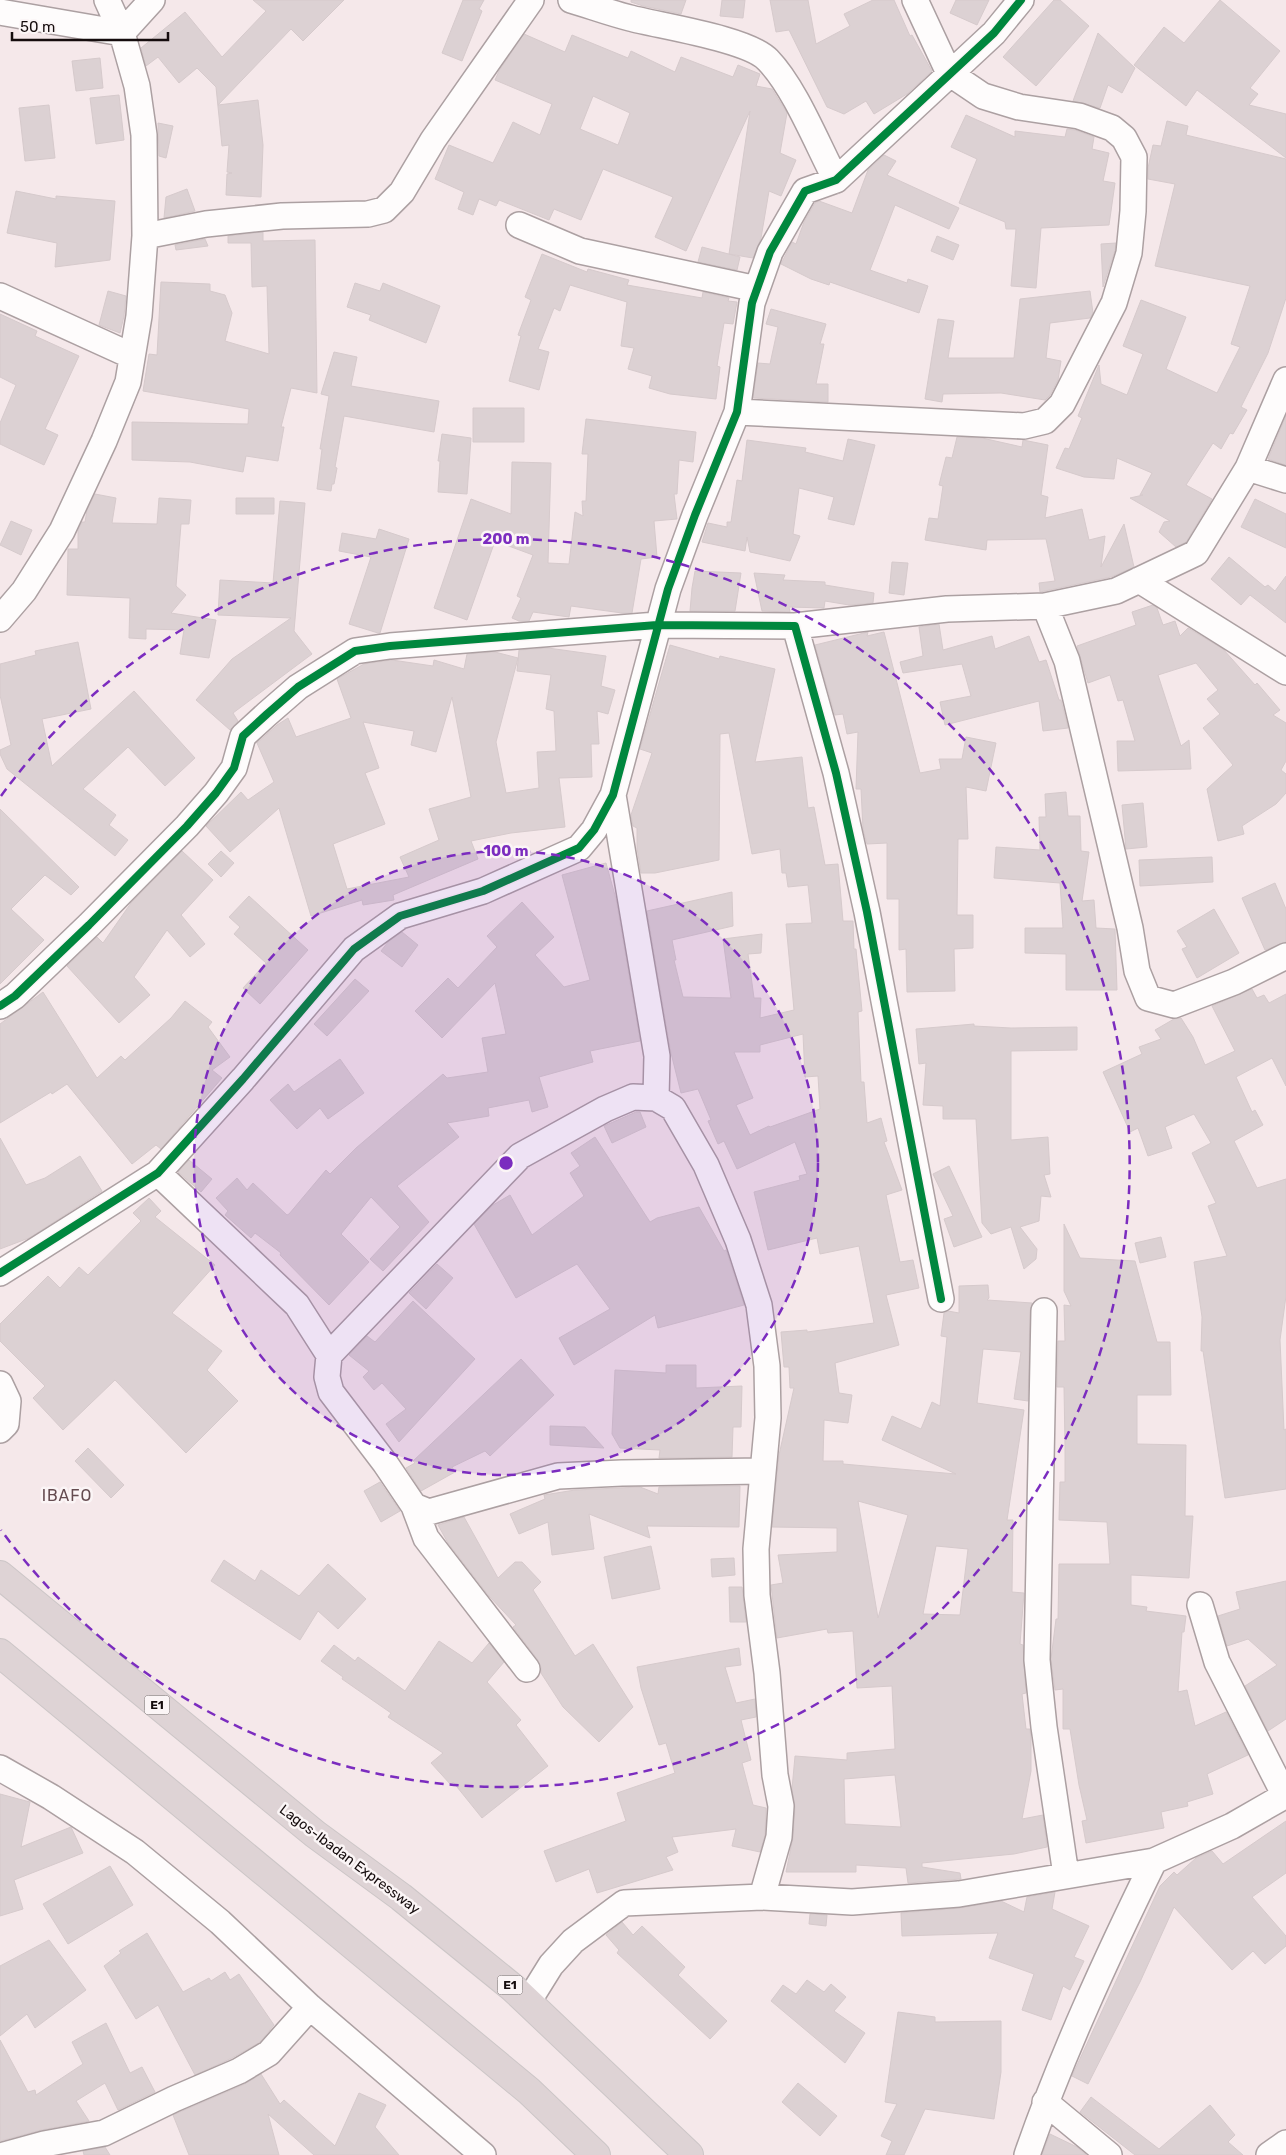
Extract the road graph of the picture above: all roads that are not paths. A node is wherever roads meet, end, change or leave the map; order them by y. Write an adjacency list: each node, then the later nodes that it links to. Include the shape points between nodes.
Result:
1 (107, 0): 8 (street)
2 (152, 0): 8 (street)
3 (530, 0): 12 (street, via 433,140 402,192 384,210 368,214 282,216 206,224)
4 (571, 0): 10 (street, via 629,18 720,39 767,58 788,86)
5 (915, 0): 9 (street)
6 (1022, 0): 9 (street, via 994,33)
7 (0, 12): 8 (street)
8 (122, 33): 12 (street, via 137,86 144,135)
9 (949, 73): 10 (street); 17 (street, via 984,96 1019,107 1079,116 1112,128 1124,138 1134,157 1129,254 1114,303 1062,404 1045,421 1024,426)
10 (836, 180): 13 (street, via 805,191 770,252)
11 (519, 225): 13 (street, via 580,251)
12 (144, 236): 15 (street, via 139,316)
13 (757, 290): 17 (street, via 752,303)
14 (0, 296): 15 (street)
15 (132, 356): 22 (street, via 128,382 62,530 24,592)
16 (1286, 380): 18 (street)
17 (738, 412): 23 (street, via 695,515)
18 (1248, 468): 19 (street); 20 (street, via 1196,553)
19 (1286, 480)
20 (1140, 580): 21 (street, via 1116,591); 25 (street)
21 (1045, 606): 24 (street, via 948,609); 27 (street, via 1067,661 1130,928 1137,972 1148,998 1174,1005 1234,982)
22 (0, 619)
23 (657, 625): 24 (street); 26 (street); 28 (street, via 355,651 298,687 243,736 234,768 193,819 89,925 15,996)
24 (795, 626): 32 (street, via 836,772 867,912)
25 (1286, 672)
26 (613, 795): 29 (street, via 657,1056); 30 (street, via 594,830 579,848 483,891 400,916 354,950)
27 (1286, 956)
28 (0, 1006)
29 (656, 1098): 34 (street, via 633,1097 605,1108 520,1156); 37 (street, via 673,1108 706,1164 738,1240 759,1306 767,1366 768,1418)
30 (158, 1173): 31 (street); 34 (street, via 297,1305)
31 (0, 1273)
32 (941, 1300)
33 (1044, 1311): 46 (street, via 1038,1660 1044,1726)
34 (329, 1355): 38 (street, via 327,1377 331,1392)
35 (0, 1384): 36 (street, via 8,1401 6,1424)
36 (0, 1430)
37 (763, 1471): 38 (street, via 558,1476 429,1512); 47 (street, via 756,1549 758,1595 775,1775 782,1806 779,1837)
38 (414, 1506): 42 (street, via 426,1538)
39 (0, 1575): 48 (highway, Lagos-Ibadan Expressway / E1, via 307,1828 401,1897)
40 (1200, 1605): 44 (street, via 1217,1662)
41 (0, 1653): 54 (highway, via 529,2091)
42 (527, 1669)
43 (0, 1768): 49 (street, via 135,1852 220,1922)
44 (1285, 1795): 45 (street, via 1232,1826)
45 (1154, 1861): 46 (street); 50 (street, via 1105,1961)
46 (1066, 1874): 47 (street, via 959,1894 852,1902)
47 (762, 1897): 48 (street, via 624,1903 573,1941 552,1965)
48 (528, 2002): 55 (highway, Lagos-Ibadan Expressway / E1)
49 (310, 2007): 52 (street, via 269,2053 239,2071 104,2133); 53 (street)
50 (1046, 2102): 56 (street); 57 (street)
51 (1286, 2143): 58 (street)
52 (4, 2155)
53 (483, 2155)
54 (596, 2155)
55 (690, 2155)
56 (1027, 2155)
57 (1109, 2155)
58 (1269, 2155)

